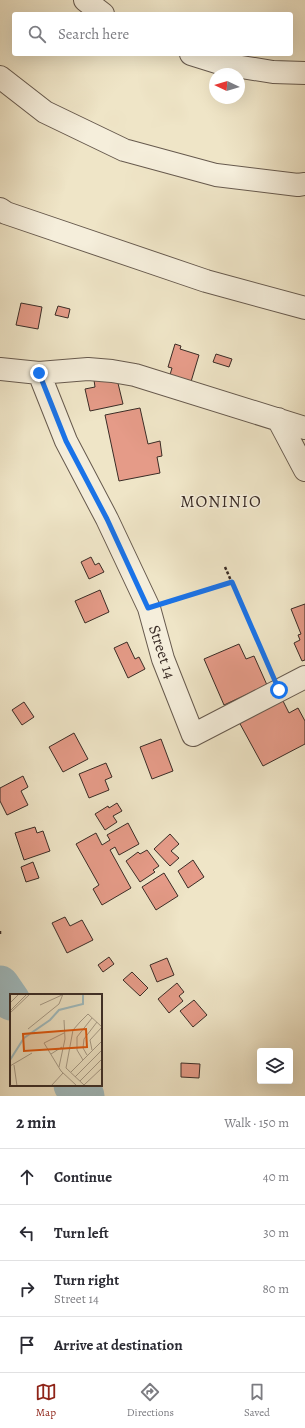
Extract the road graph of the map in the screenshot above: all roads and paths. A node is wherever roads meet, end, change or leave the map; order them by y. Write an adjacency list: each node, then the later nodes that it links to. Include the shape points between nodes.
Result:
1 (85, 0): 2 (street)
2 (100, 12)
3 (197, 56): 4 (street, via 223,64 273,72)
4 (305, 73)
5 (0, 77): 6 (street, via 45,112 124,150 216,175)
6 (305, 184)
7 (0, 209): 8 (street, via 206,281)
8 (305, 308)
9 (0, 369): 10 (street)
10 (39, 373): 11 (street, via 88,369 135,375); 16 (street, Street 14, via 66,441 107,519)
11 (278, 419): 12 (street); 13 (street)
12 (305, 428)
13 (305, 470)
14 (225, 567): 15 (path)
15 (232, 582): 16 (path); 17 (path)
16 (148, 608): 18 (street, Street 14, via 163,659 193,735)
17 (273, 676)
18 (305, 677)

